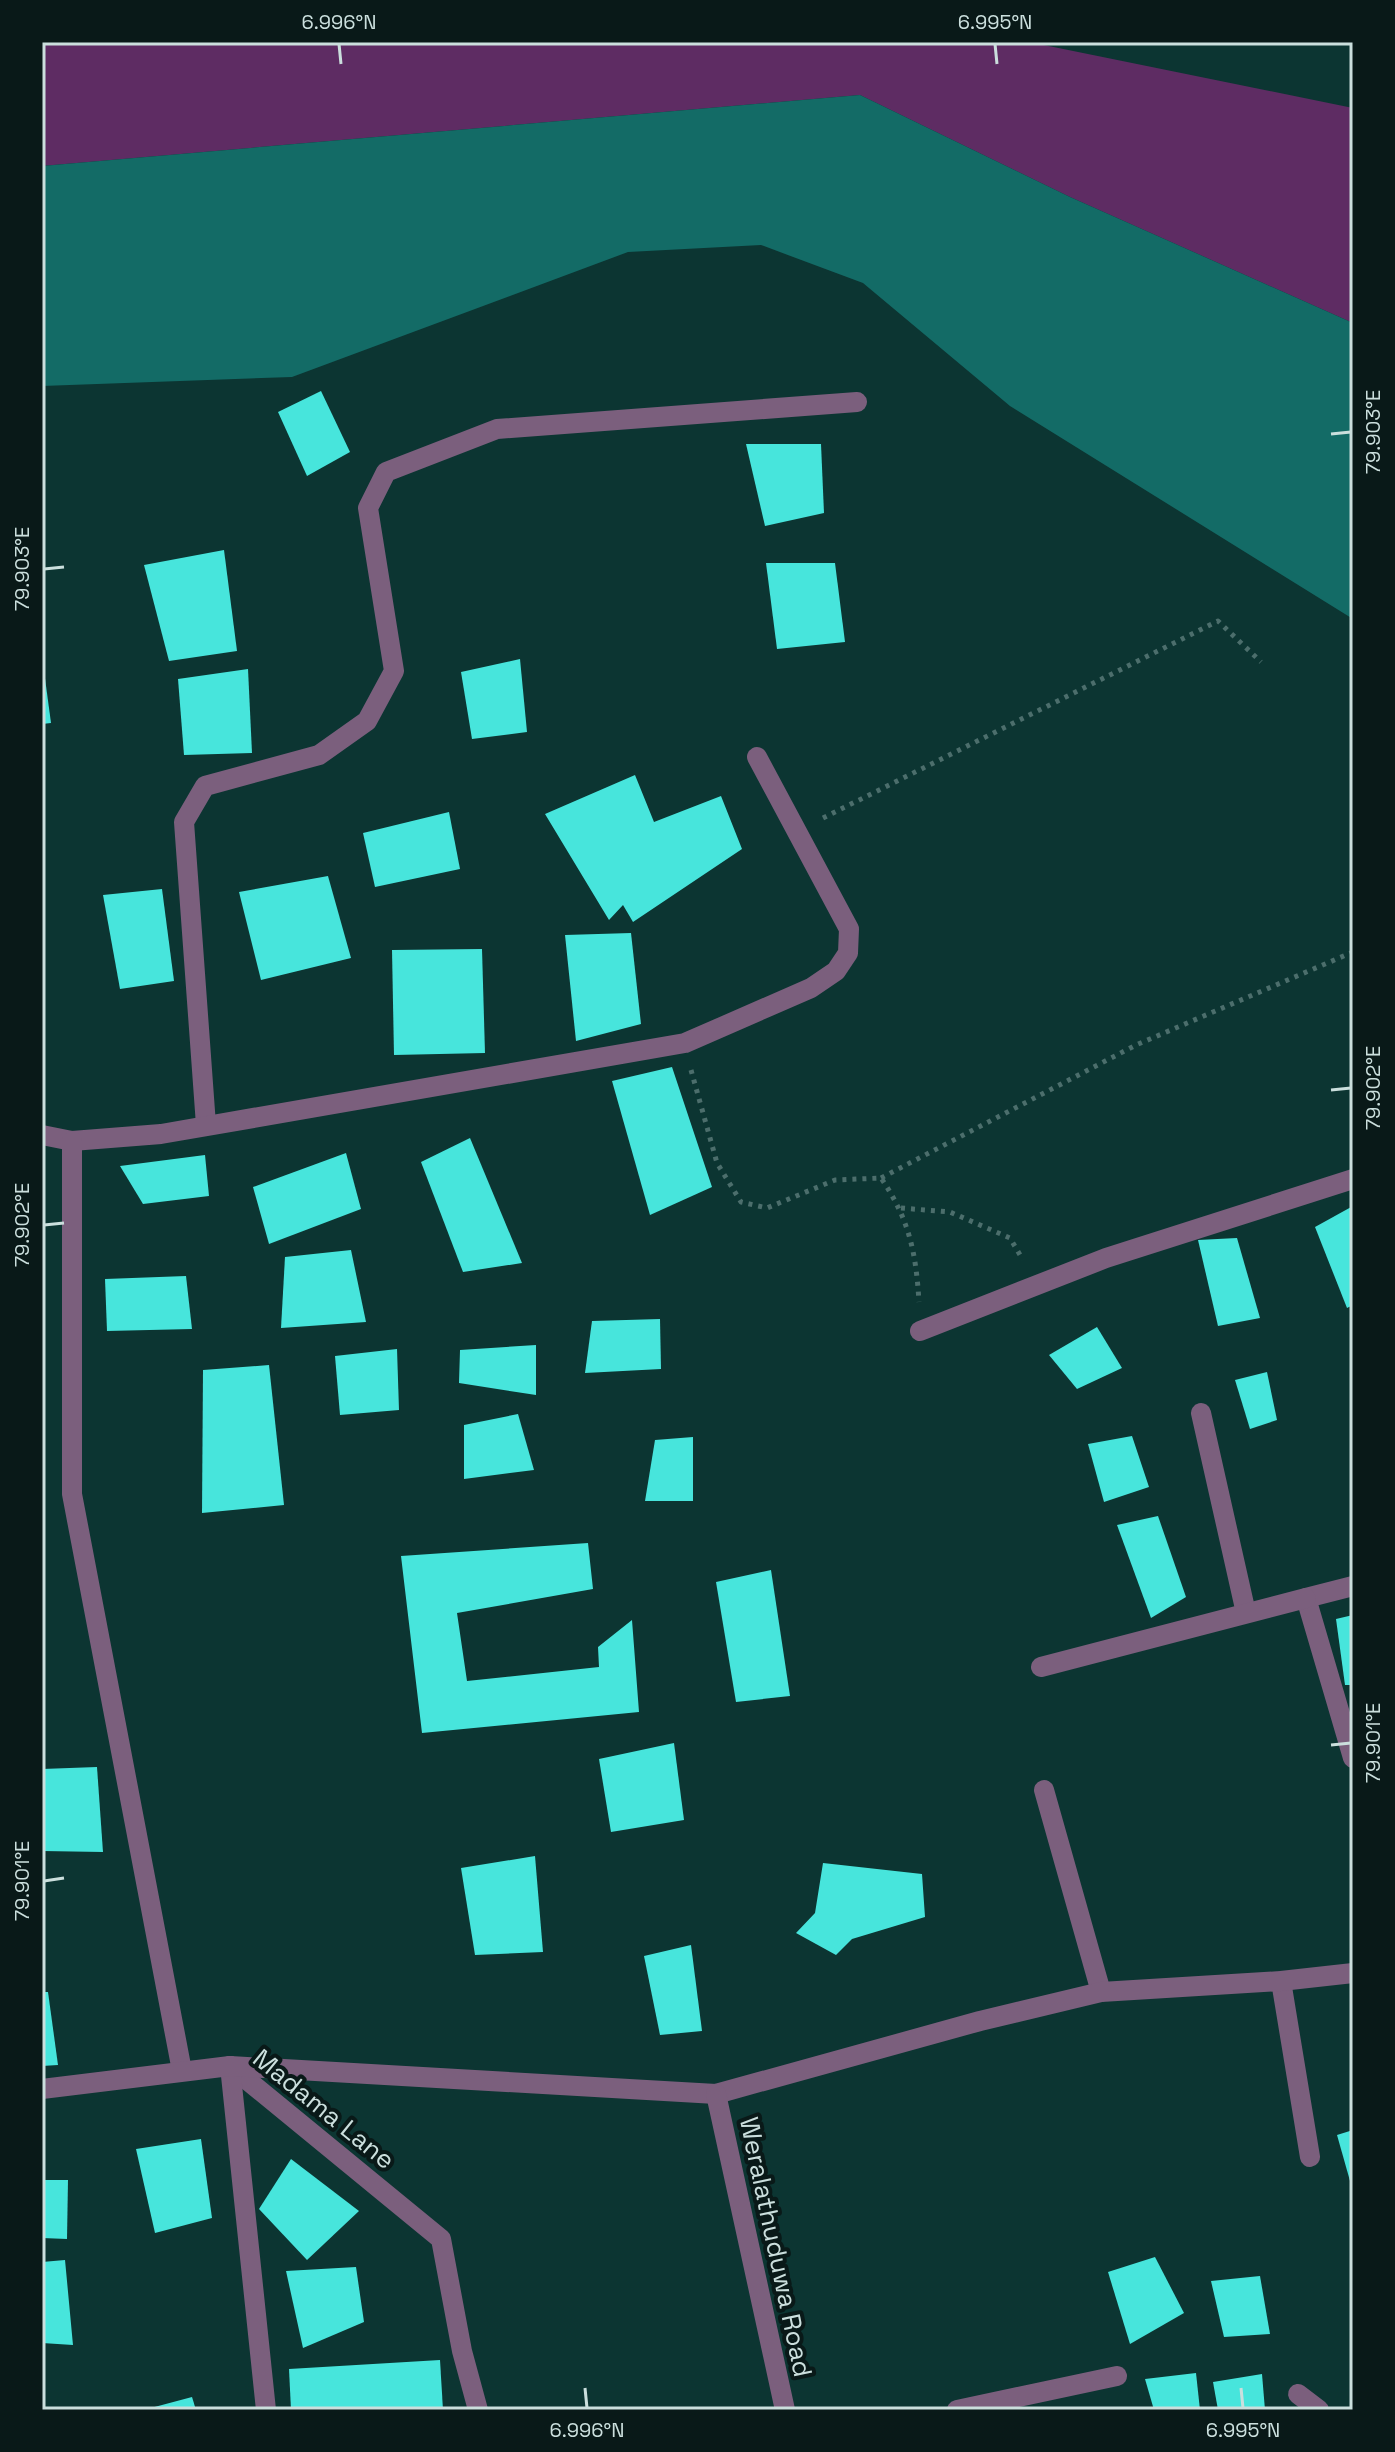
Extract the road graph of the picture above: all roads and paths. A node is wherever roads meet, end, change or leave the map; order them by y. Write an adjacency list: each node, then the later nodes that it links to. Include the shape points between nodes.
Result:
1 (857, 402): 7 (street, via 497,429 386,472 368,508 394,671 367,721 319,755 205,786 184,822)
2 (1261, 662): 4 (path, via 1218,621)
3 (757, 757): 4 (street)
4 (797, 830): 6 (street, via 849,929 848,953 836,971 811,988)
5 (1353, 952): 10 (path, via 1136,1045)
6 (685, 1043): 7 (street); 10 (path, via 717,1163 741,1202 767,1208 835,1180)
7 (206, 1125): 9 (street)
8 (42, 1135): 9 (street)
9 (72, 1141): 26 (street, via 72,1494)
10 (881, 1178): 12 (path)
11 (1353, 1179): 13 (street)
12 (901, 1208): 13 (path, via 950,1212 1010,1238); 14 (path, via 916,1258)
13 (1037, 1285): 14 (street)
14 (920, 1331)
15 (1201, 1413): 18 (street)
16 (1353, 1586): 17 (street)
17 (1306, 1598): 18 (street); 20 (street)
18 (1246, 1613): 19 (street)
19 (1041, 1667)
20 (1353, 1758)
21 (1044, 1790): 24 (street)
22 (1353, 1973): 23 (street)
23 (1281, 1981): 24 (street); 29 (street)
24 (1101, 1992): 28 (street)
25 (230, 2066): 26 (street); 28 (street); 32 (street, Madama Lane); 33 (street, Madama Lane, via 441,2239)
26 (182, 2071): 27 (street)
27 (42, 2089)
28 (716, 2094): 34 (street, Weralathuduwa Road)
29 (1310, 2157)
30 (1117, 2376): 35 (street)
31 (1298, 2394): 36 (street)
32 (266, 2410)
33 (478, 2410)
34 (785, 2410)
35 (957, 2410)
36 (1319, 2410)

